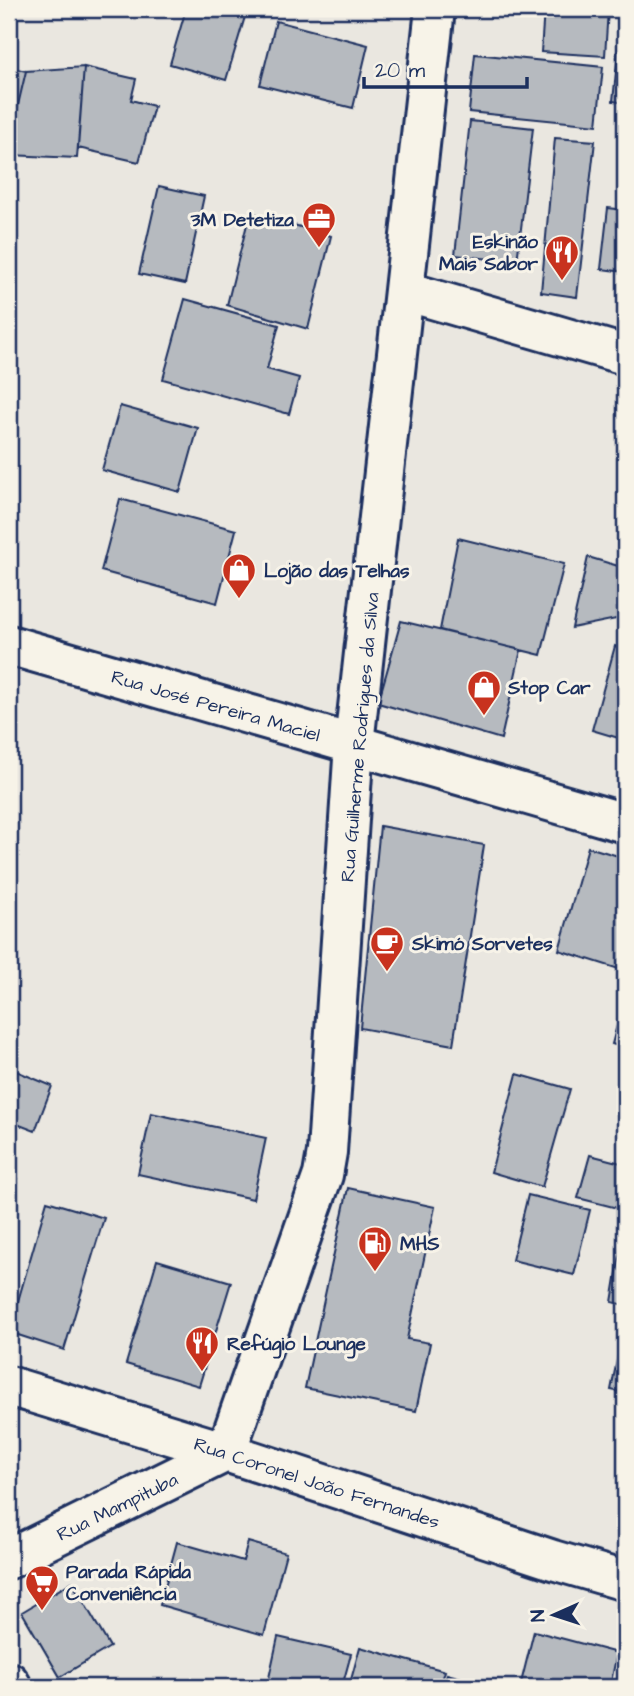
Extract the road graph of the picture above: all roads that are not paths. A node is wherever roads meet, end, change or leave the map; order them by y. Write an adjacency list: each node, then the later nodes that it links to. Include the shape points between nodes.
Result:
1 (435, 9): 2 (main road, Rua Guilherme Rodrigues da Silva)
2 (405, 291): 3 (main road); 5 (main road, Rua Guilherme Rodrigues da Silva)
3 (625, 355)
4 (9, 645): 5 (main road, Rua José Pereira Maciel)
5 (354, 744): 6 (main road, Rua José Pereira Maciel); 8 (main road, Rua Guilherme Rodrigues da Silva, via 323,1175)
6 (625, 823)
7 (9, 1386): 8 (main road, Rua Coronel João Fernandes)
8 (226, 1452): 9 (main road, Rua Mampituba); 10 (main road, Rua Coronel João Fernandes)
9 (9, 1559)
10 (625, 1581)
11 (9, 1682): 12 (main road)
12 (12, 1687)

